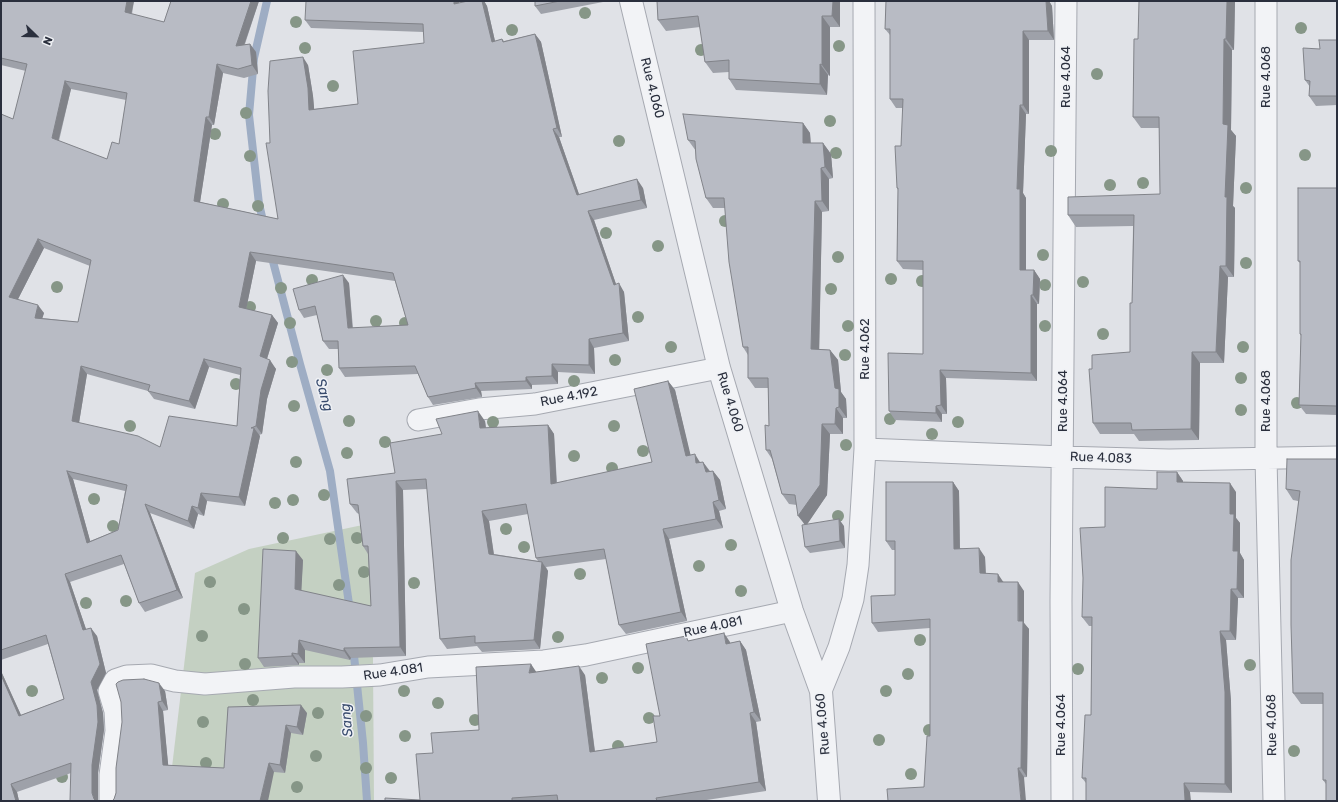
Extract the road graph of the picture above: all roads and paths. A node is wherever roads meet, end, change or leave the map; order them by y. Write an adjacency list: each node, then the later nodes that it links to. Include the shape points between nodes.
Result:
1 (631, 1): 5 (street, Rue 4.060)
2 (864, 1): 7 (street, Rue 4.062)
3 (1066, 1): 8 (street, Rue 4.064)
4 (1266, 1): 10 (street, Rue 4.068)
5 (720, 368): 6 (street, Rue 4.192, via 535,404 479,409); 11 (street, Rue 4.060)
6 (418, 420)
7 (865, 449): 8 (street, Rue 4.083); 12 (street, Rue 4.062, via 858,565 853,599 839,647)
8 (1063, 457): 10 (street, Rue 4.083, via 1169,460); 15 (street, Rue 4.064)
9 (1337, 457): 10 (street, Rue 4.083)
10 (1266, 458): 16 (street, Rue 4.068)
11 (792, 610): 12 (street, Rue 4.060); 13 (street, Rue 4.081, via 586,655 544,661 428,667 380,675 294,677 205,684 175,681 152,675 127,676 115,680 109,692 115,711 116,731 110,775)
12 (821, 690): 14 (street, Rue 4.060)
13 (110, 801)
14 (829, 801)
15 (1062, 801)
16 (1274, 801)

